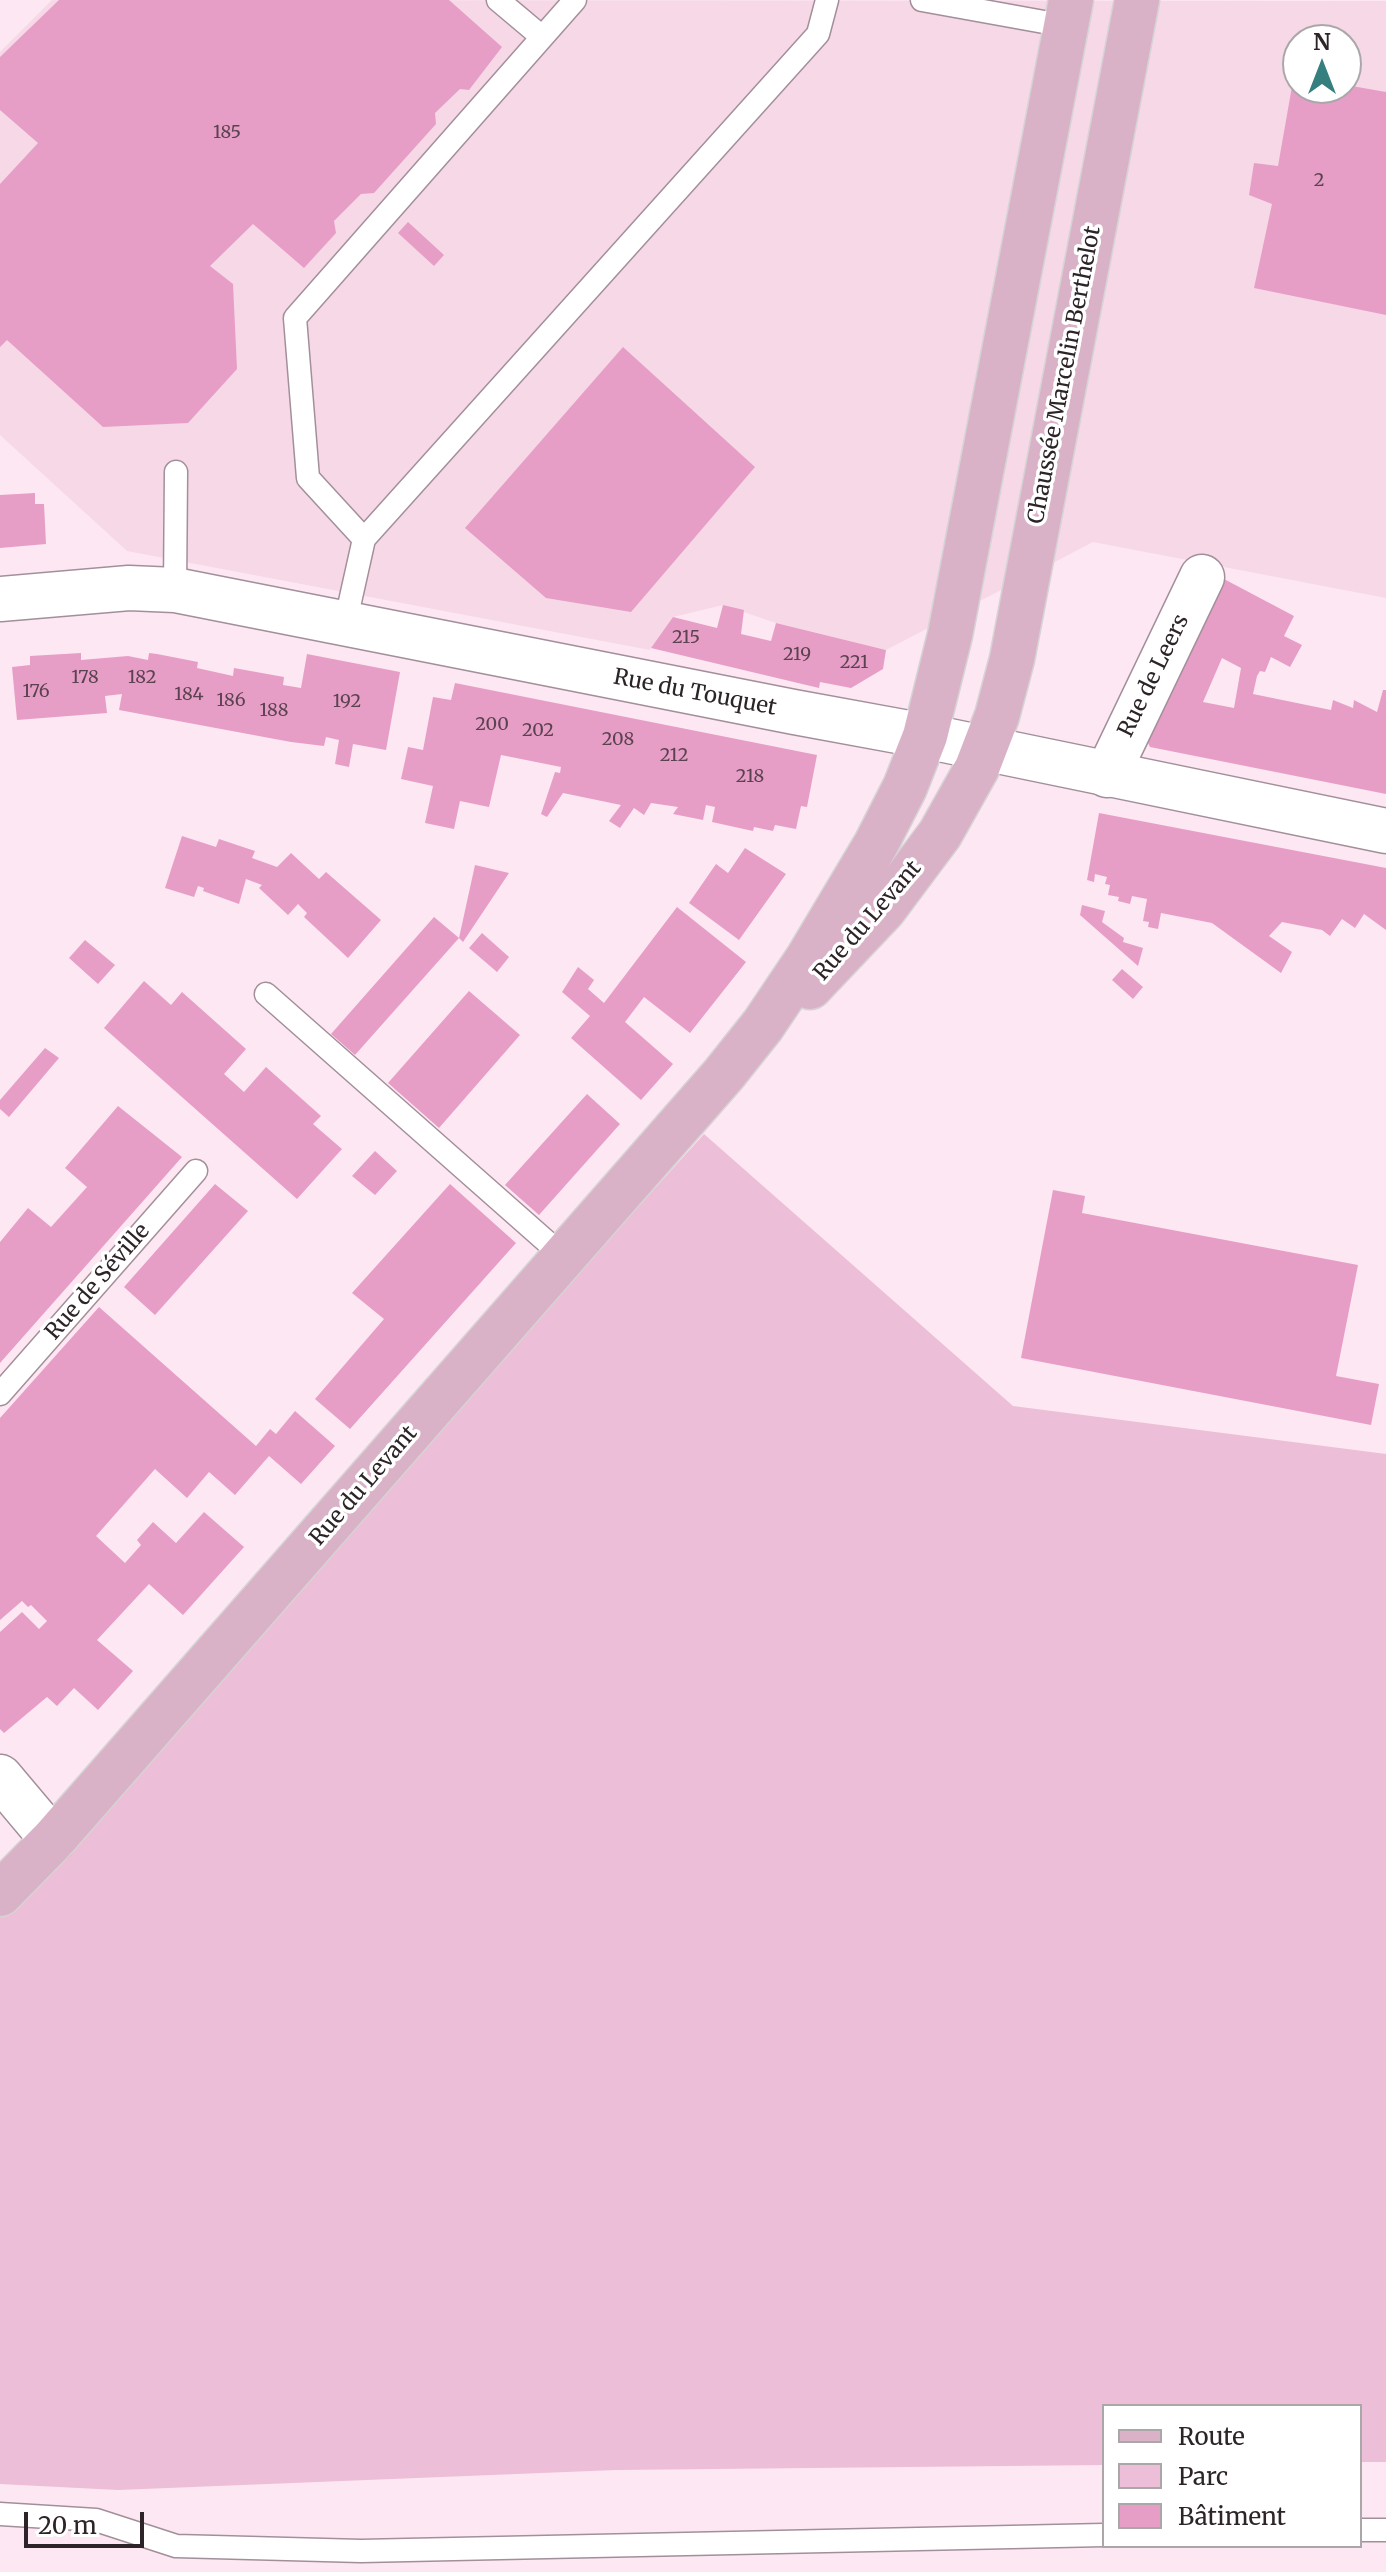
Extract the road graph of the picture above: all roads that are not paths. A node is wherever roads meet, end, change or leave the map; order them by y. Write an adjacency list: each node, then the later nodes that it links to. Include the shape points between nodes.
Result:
1 (498, 0): 7 (lane)
2 (575, 0): 7 (lane)
3 (827, 0): 9 (lane, via 818,34)
4 (922, 0): 6 (lane)
5 (1137, 0): 15 (main road, Chaussée Marcelin Berthelot, via 1012,659)
6 (1069, 13): 14 (main road, via 950,635)
7 (542, 37): 9 (lane, via 295,318 308,478)
8 (176, 472): 11 (lane)
9 (364, 539): 13 (lane)
10 (1202, 577): 16 (street, Rue de Leers)
11 (175, 590): 12 (street, Rue du Touquet, via 129,588); 13 (street, Rue du Touquet)
12 (0, 599)
13 (345, 624): 14 (street, Rue du Touquet)
14 (925, 736): 15 (street, Rue du Touquet); 19 (main road, Rue du Levant, via 905,787 850,889 763,1025)
15 (985, 749): 16 (street, Rue du Touquet); 19 (main road, Rue du Levant, via 940,834 884,909)
16 (1107, 775): 17 (street, Rue du Touquet)
17 (1386, 831)
18 (266, 994): 21 (lane)
19 (724, 1074): 21 (main road, Rue du Levant)
20 (196, 1171): 22 (lane, Rue de Séville)
21 (564, 1257): 24 (main road, Rue du Levant)
22 (0, 1394)
23 (0, 1777): 24 (street)
24 (53, 1840): 25 (main road, Rue du Levant)
25 (0, 1894)
26 (0, 2514): 29 (lane, via 96,2520 176,2546 361,2551)
27 (1362, 2530): 28 (lane)
28 (1386, 2530)
29 (1102, 2535)

